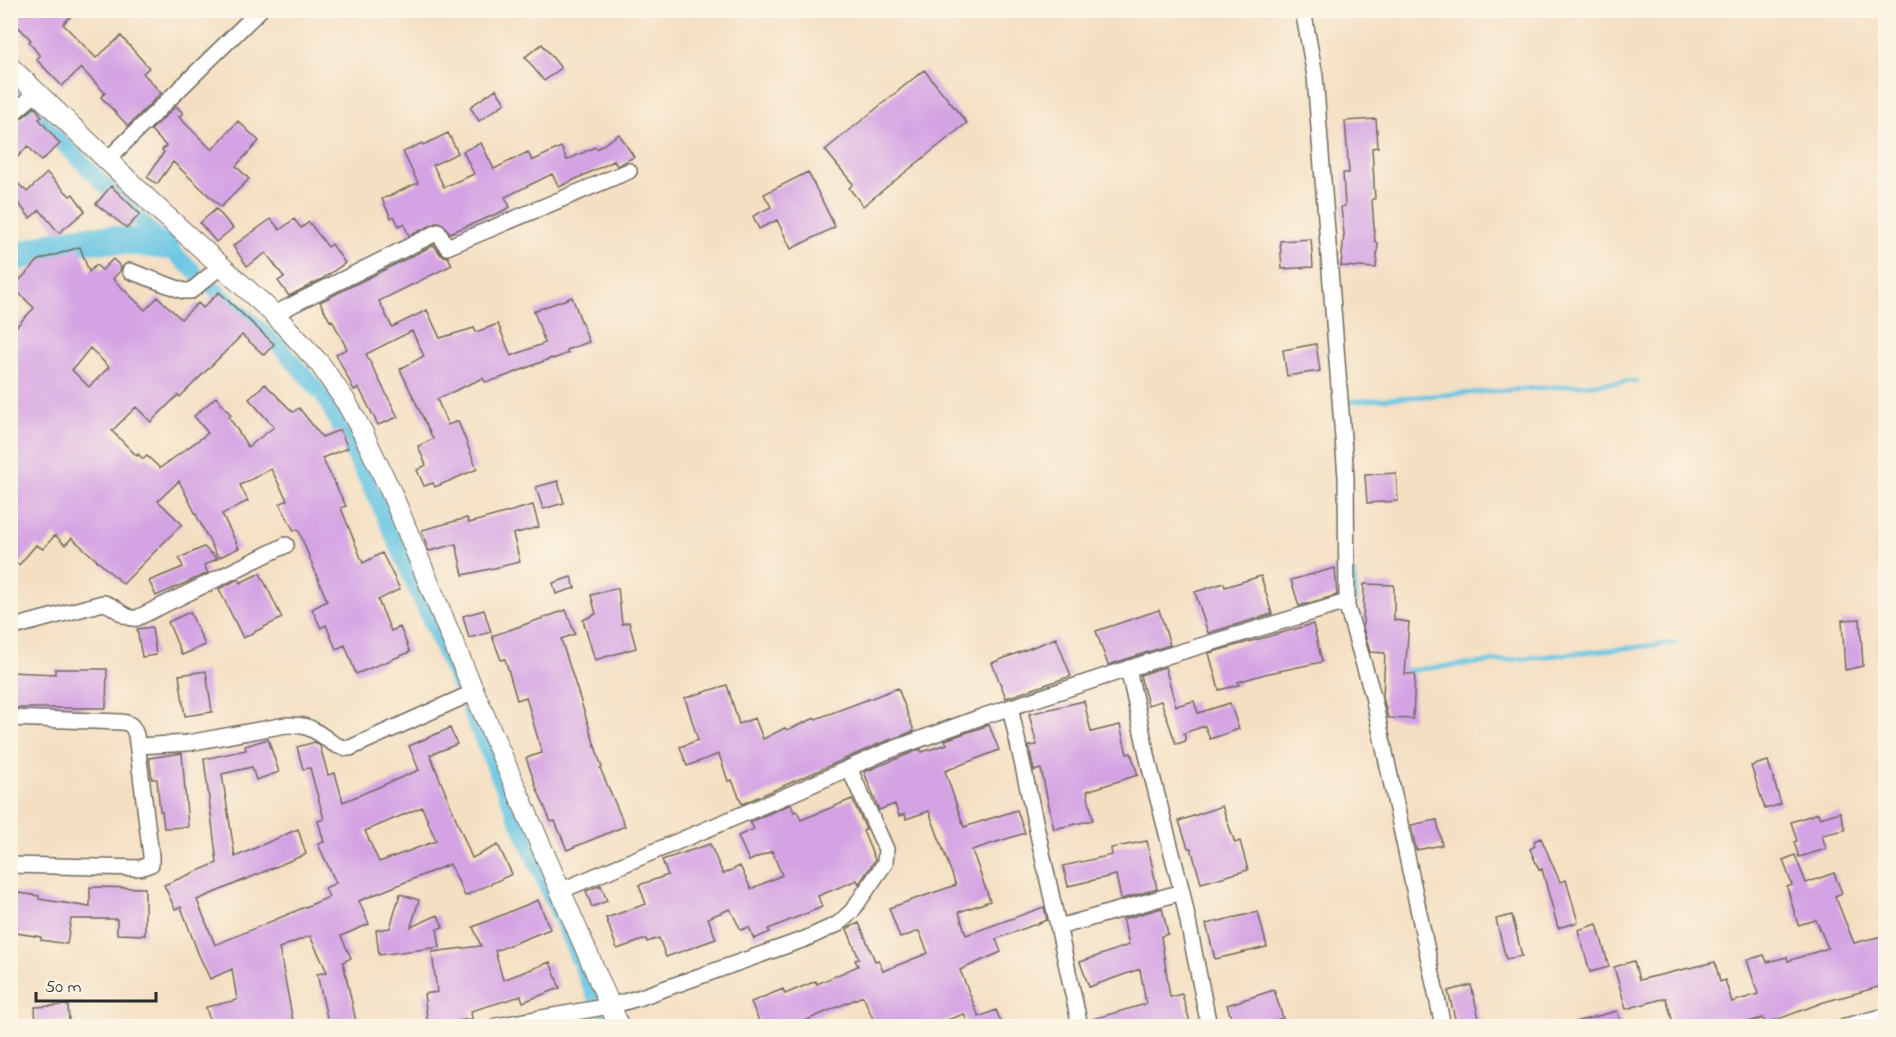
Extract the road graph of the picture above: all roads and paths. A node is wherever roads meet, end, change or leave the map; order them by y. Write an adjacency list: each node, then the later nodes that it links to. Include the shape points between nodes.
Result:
1 (260, 10): 6 (street)
2 (1303, 10): 12 (street, via 1315,76 1346,477)
3 (10, 67): 4 (main road)
4 (36, 93): 5 (street); 6 (main road)
5 (10, 116)
6 (107, 160): 8 (main road)
7 (629, 171): 10 (street, via 447,247 438,232)
8 (221, 266): 9 (street, via 191,291); 10 (main road)
9 (130, 271)
10 (274, 314): 15 (main road, via 320,364 362,431)
11 (286, 545): 13 (street, via 137,618 131,619 103,603)
12 (1346, 603): 14 (street); 30 (street, via 1373,696)
13 (10, 628)
14 (1128, 668): 16 (street); 22 (street)
15 (474, 692): 18 (street, via 350,748 331,743 303,726 286,725 188,743); 21 (main road)
16 (1010, 707): 19 (street); 23 (street)
17 (10, 718): 18 (street, via 129,723)
18 (138, 746): 20 (street, via 151,864 140,868)
19 (849, 768): 21 (street); 24 (street, via 887,856 845,918 805,939)
20 (10, 865)
21 (560, 891): 24 (main road)
22 (1182, 892): 23 (street); 29 (street)
23 (1059, 927): 28 (street)
24 (610, 1006): 26 (street); 27 (main road)
25 (1886, 1016): 31 (street)
26 (496, 1026)
27 (619, 1026)
28 (1080, 1026)
29 (1209, 1026)
30 (1443, 1026)
31 (1846, 1026)

